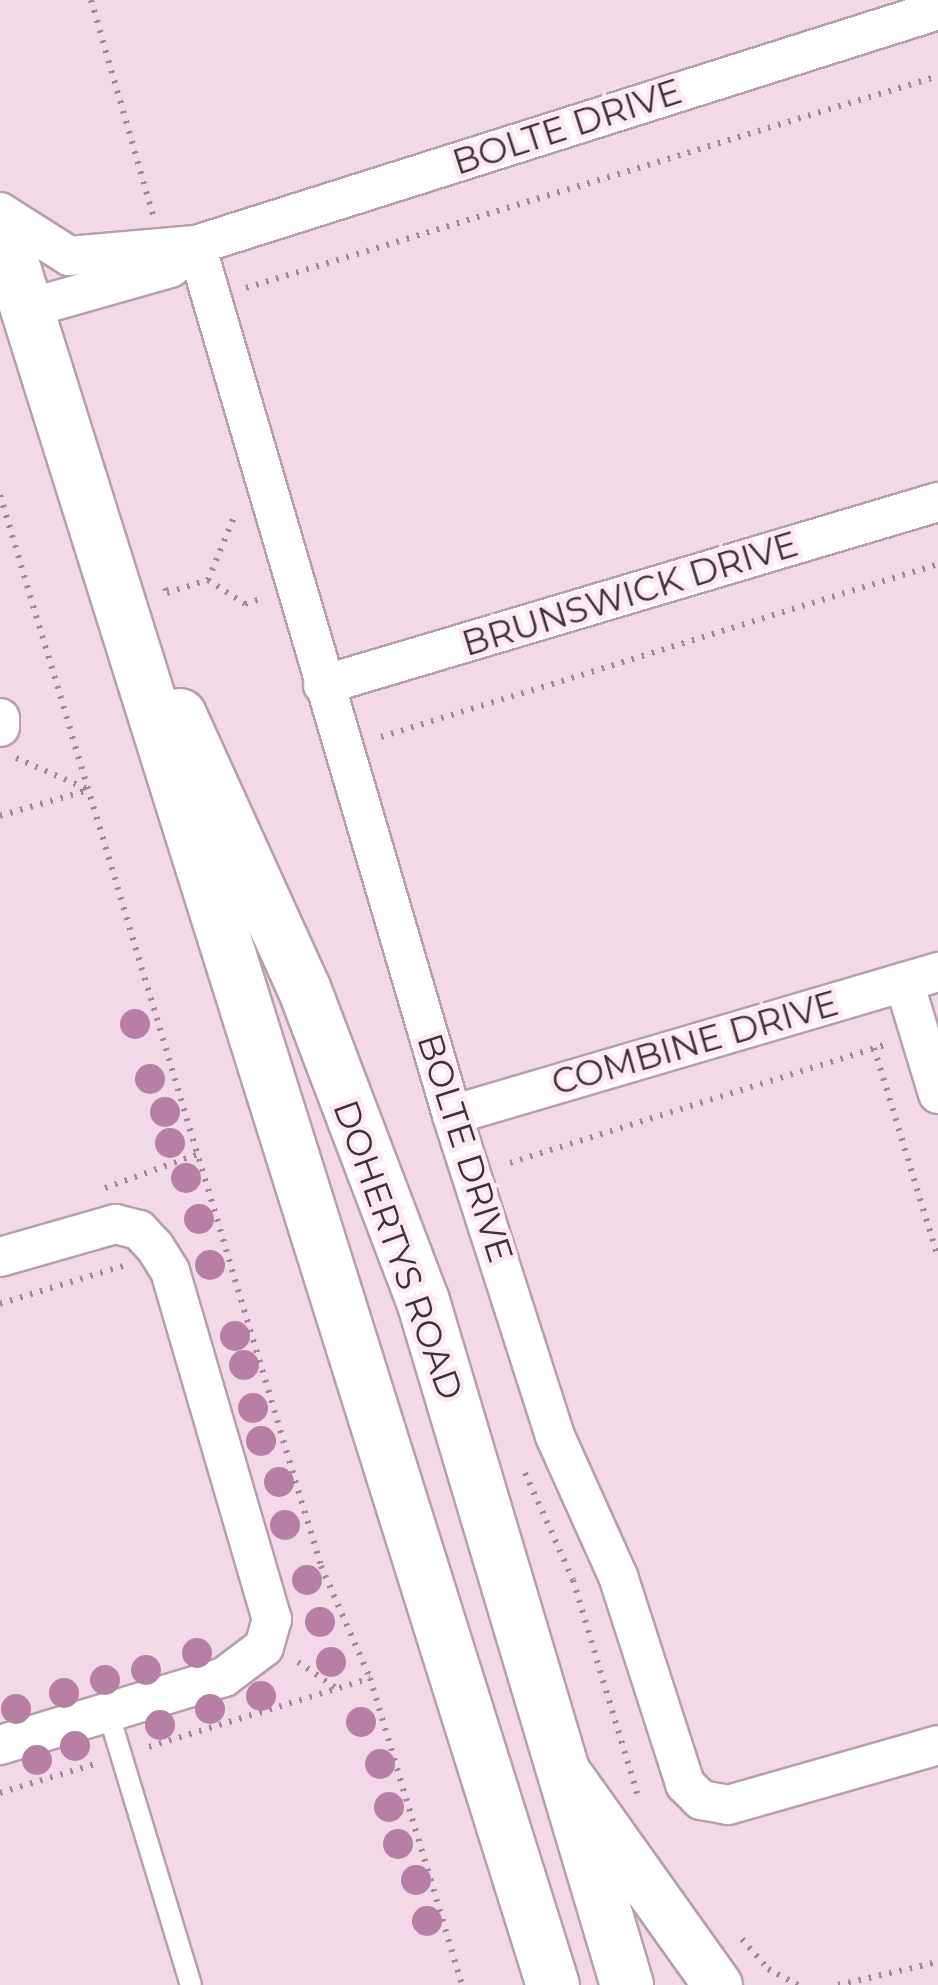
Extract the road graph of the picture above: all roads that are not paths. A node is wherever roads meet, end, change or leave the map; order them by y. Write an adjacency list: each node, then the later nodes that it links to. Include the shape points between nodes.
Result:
1 (938, 10): 4 (street, BOLTE DRIVE)
2 (0, 212): 4 (street, BOLTE DRIVE, via 69,256)
3 (0, 223): 5 (main road, DOHERTYS ROAD)
4 (179, 246): 5 (street, BOLTE DRIVE, via 170,268); 8 (street, BOLTE DRIVE, via 228,293)
5 (26, 309): 7 (main road, DOHERTYS ROAD)
6 (938, 502): 8 (street, BRUNSWICK DRIVE)
7 (96, 543): 18 (main road, DOHERTYS ROAD, via 304,988 423,1301); 19 (main road, DOHERTYS ROAD)
8 (323, 685): 13 (street, BOLTE DRIVE)
9 (0, 718): 10 (street)
10 (0, 727)
11 (921, 977): 12 (street, via 920,1034); 13 (street, COMBINE DRIVE)
12 (938, 1094)
13 (452, 1114): 16 (street, BOLTE DRIVE, via 555,1436 618,1576 685,1784 702,1800 728,1805)
14 (0, 1257): 15 (street, via 115,1224 139,1230 156,1247 170,1271 267,1594 272,1619 264,1647 248,1665)
15 (108, 1712): 17 (street); 20 (lane, via 126,1754)
16 (938, 1744)
17 (0, 1745)
18 (566, 1772): 21 (main road, DOHERTYS ROAD); 22 (street)
19 (544, 1977)
20 (191, 1985)
21 (627, 1985)
22 (718, 1985)

